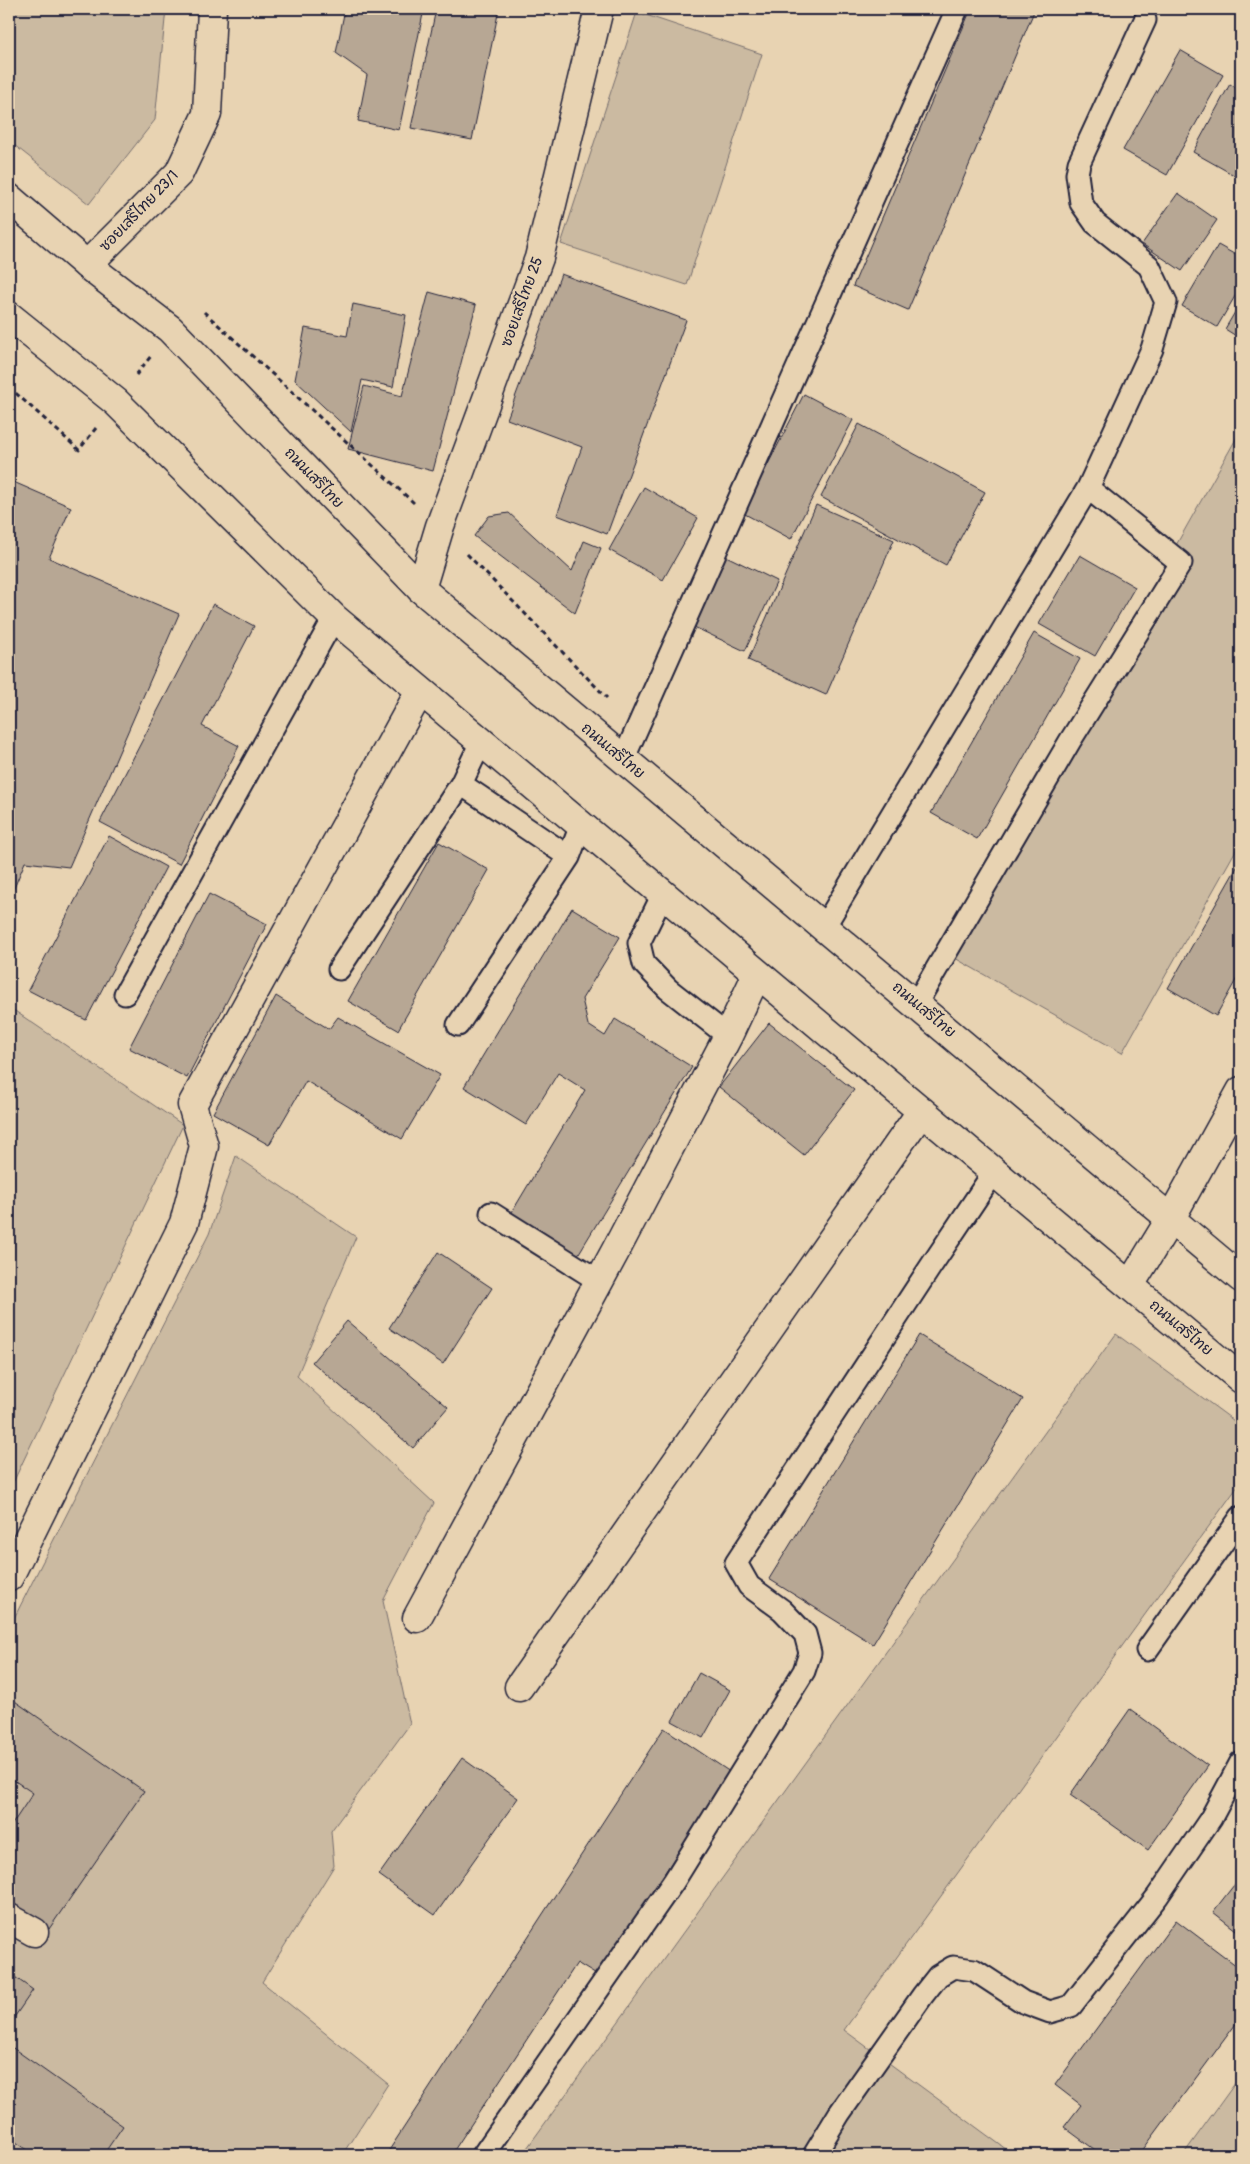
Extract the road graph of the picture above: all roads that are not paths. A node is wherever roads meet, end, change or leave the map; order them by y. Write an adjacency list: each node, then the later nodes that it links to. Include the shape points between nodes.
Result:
1 (212, 9): 6 (street, ซอยเสรีไทย 23/1, via 206,114 179,173)
2 (600, 9): 9 (street, ซอยเสรีไทย 25, via 539,258 440,526)
3 (957, 9): 13 (lane)
4 (1146, 20): 8 (lane, via 1079,163 1077,174 1081,203 1095,223 1149,266 1166,302 1152,349)
5 (9, 198): 6 (street, ถนนเสรีไทย)
6 (87, 265): 9 (street, ถนนเสรีไทย, via 170,330)
7 (9, 316): 10 (street, ถนนเสรีไทย, via 116,402)
8 (1088, 488): 18 (lane); 22 (lane, via 1181,563 1070,741)
9 (421, 589): 13 (street, ถนนเสรีไทย)
10 (334, 618): 11 (street, ถนนเสรีไทย); 21 (lane)
11 (420, 690): 12 (street, ถนนเสรีไทย); 35 (street, via 192,1105 204,1146 184,1223)
12 (481, 742): 14 (lane); 15 (street, ถนนเสรีไทย)
13 (623, 760): 18 (street, ถนนเสรีไทย)
14 (461, 784): 16 (lane); 19 (lane)
15 (581, 825): 16 (lane); 17 (street, ถนนเสรีไทย)
16 (569, 857): 23 (lane)
17 (663, 894): 20 (street, ถนนเสรีไทย); 24 (lane, via 639,943 644,964 668,989)
18 (824, 927): 22 (street, ถนนเสรีไทย)
19 (339, 969)
20 (757, 974): 24 (street); 26 (street, ถนนเสรีไทย)
21 (124, 994)
22 (916, 1004): 29 (street, ถนนเสรีไทย)
23 (458, 1025)
24 (728, 1036): 31 (street)
25 (1241, 1091): 29 (street)
26 (921, 1112): 27 (street, ถนนเสรีไทย); 38 (street)
27 (994, 1172): 32 (street, ถนนเสรีไทย); 42 (lane, via 736,1563 749,1586 782,1610 805,1634 810,1653 804,1671 674,1881)
28 (491, 1214): 31 (lane)
29 (1171, 1218): 30 (street, ถนนเสรีไทย); 32 (street)
30 (1241, 1278)
31 (599, 1281): 36 (street)
32 (1130, 1285): 33 (street, ถนนเสรีไทย)
33 (1241, 1379)
34 (1241, 1518): 37 (lane)
35 (9, 1577)
36 (417, 1618)
37 (1147, 1650)
38 (519, 1687)
39 (1241, 1762): 43 (lane, via 1211,1818 1157,1898 1071,2006 1050,2012 1023,2002 974,1970 953,1967 938,1976 918,2002)
40 (9, 1918): 41 (street)
41 (34, 1932)
42 (483, 2155)
43 (814, 2155)

